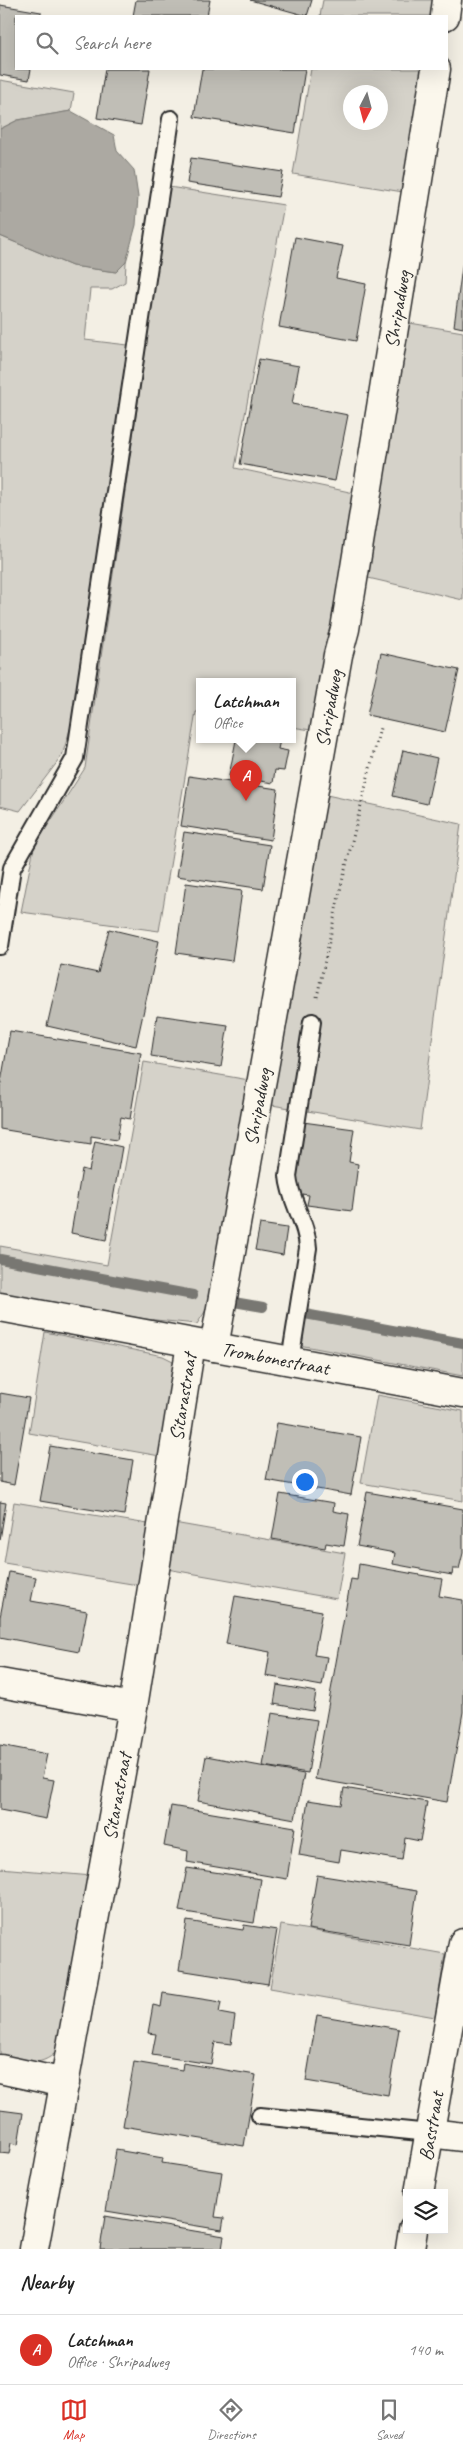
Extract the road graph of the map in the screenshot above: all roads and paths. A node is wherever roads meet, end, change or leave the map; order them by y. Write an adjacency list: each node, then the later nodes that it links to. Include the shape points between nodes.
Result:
1 (448, 0): 2 (street)
2 (445, 15)
3 (436, 70): 9 (street, Shripadweg, via 345,629)
4 (172, 119): 6 (lane, via 75,758 12,868)
5 (380, 728): 7 (path)
6 (0, 946)
7 (312, 1022): 10 (lane, via 288,1176 289,1192 308,1233)
8 (0, 1307): 9 (street, Trombonestraat)
9 (203, 1345): 10 (street, Trombonestraat); 13 (street, Sitarastraat)
10 (290, 1361): 11 (street, Trombonestraat)
11 (463, 1393)
12 (0, 1683): 13 (street)
13 (132, 1707): 16 (street, Sitarastraat)
14 (463, 1943): 18 (street, Basstraat)
15 (0, 2069): 16 (street)
16 (65, 2083): 22 (street, Sitarastraat)
17 (260, 2116): 18 (lane)
18 (430, 2133): 19 (street); 20 (street, Basstraat)
19 (463, 2137)
20 (421, 2189)
21 (412, 2234): 23 (street)
22 (34, 2249)
23 (410, 2249)

